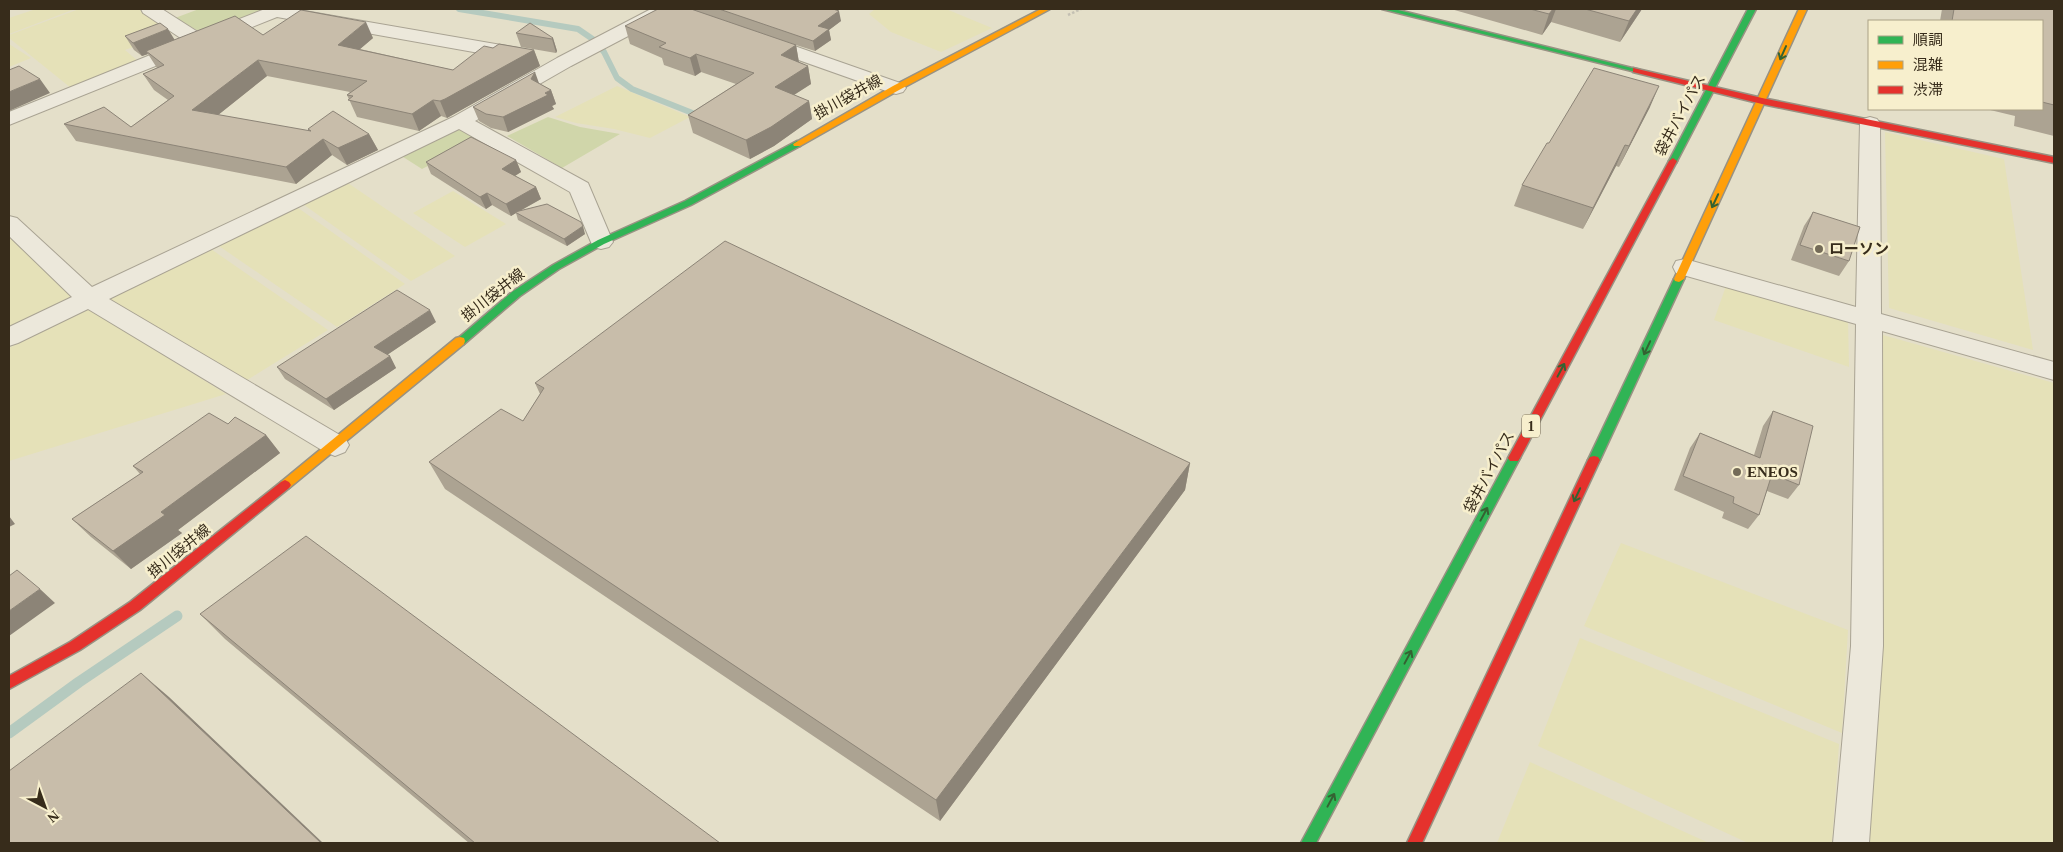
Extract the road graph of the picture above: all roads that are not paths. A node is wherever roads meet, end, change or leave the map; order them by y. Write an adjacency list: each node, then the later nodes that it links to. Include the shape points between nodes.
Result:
1 (150, 9): 9 (street)
2 (1046, 9): 11 (main road, 掛川袋井線)
3 (1386, 9): 12 (main road)
4 (1752, 9): 12 (main road, 袋井バイパス / 1)
5 (1803, 9): 13 (main road, one-way to 13)
6 (278, 10): 9 (street); 10 (street)
7 (671, 10): 10 (street)
8 (742, 34): 11 (street)
9 (200, 42): 14 (street)
10 (564, 62): 15 (street)
11 (896, 88): 19 (main road, 掛川袋井線, via 744,174)
12 (1711, 90): 13 (main road); 27 (main road, 袋井バイパス / 1, one-way to 12)
13 (1762, 101): 16 (main road); 20 (main road, one-way to 20)
14 (9, 119)
15 (460, 121): 19 (street, via 580,188); 21 (street)
16 (1870, 123): 17 (main road); 22 (street)
17 (2054, 160)
18 (9, 224): 21 (street)
19 (601, 242): 25 (main road, 掛川袋井線, via 516,294)
20 (1685, 267): 22 (street); 28 (main road, one-way to 28)
21 (88, 298): 23 (street); 25 (street)
22 (1868, 320): 24 (street); 29 (street, via 1867,646)
23 (9, 337)
24 (2054, 371)
25 (335, 445): 26 (main road, 掛川袋井線, via 135,606 75,646)
26 (9, 683)
27 (1308, 843)
28 (1414, 843)
29 (1852, 843)

